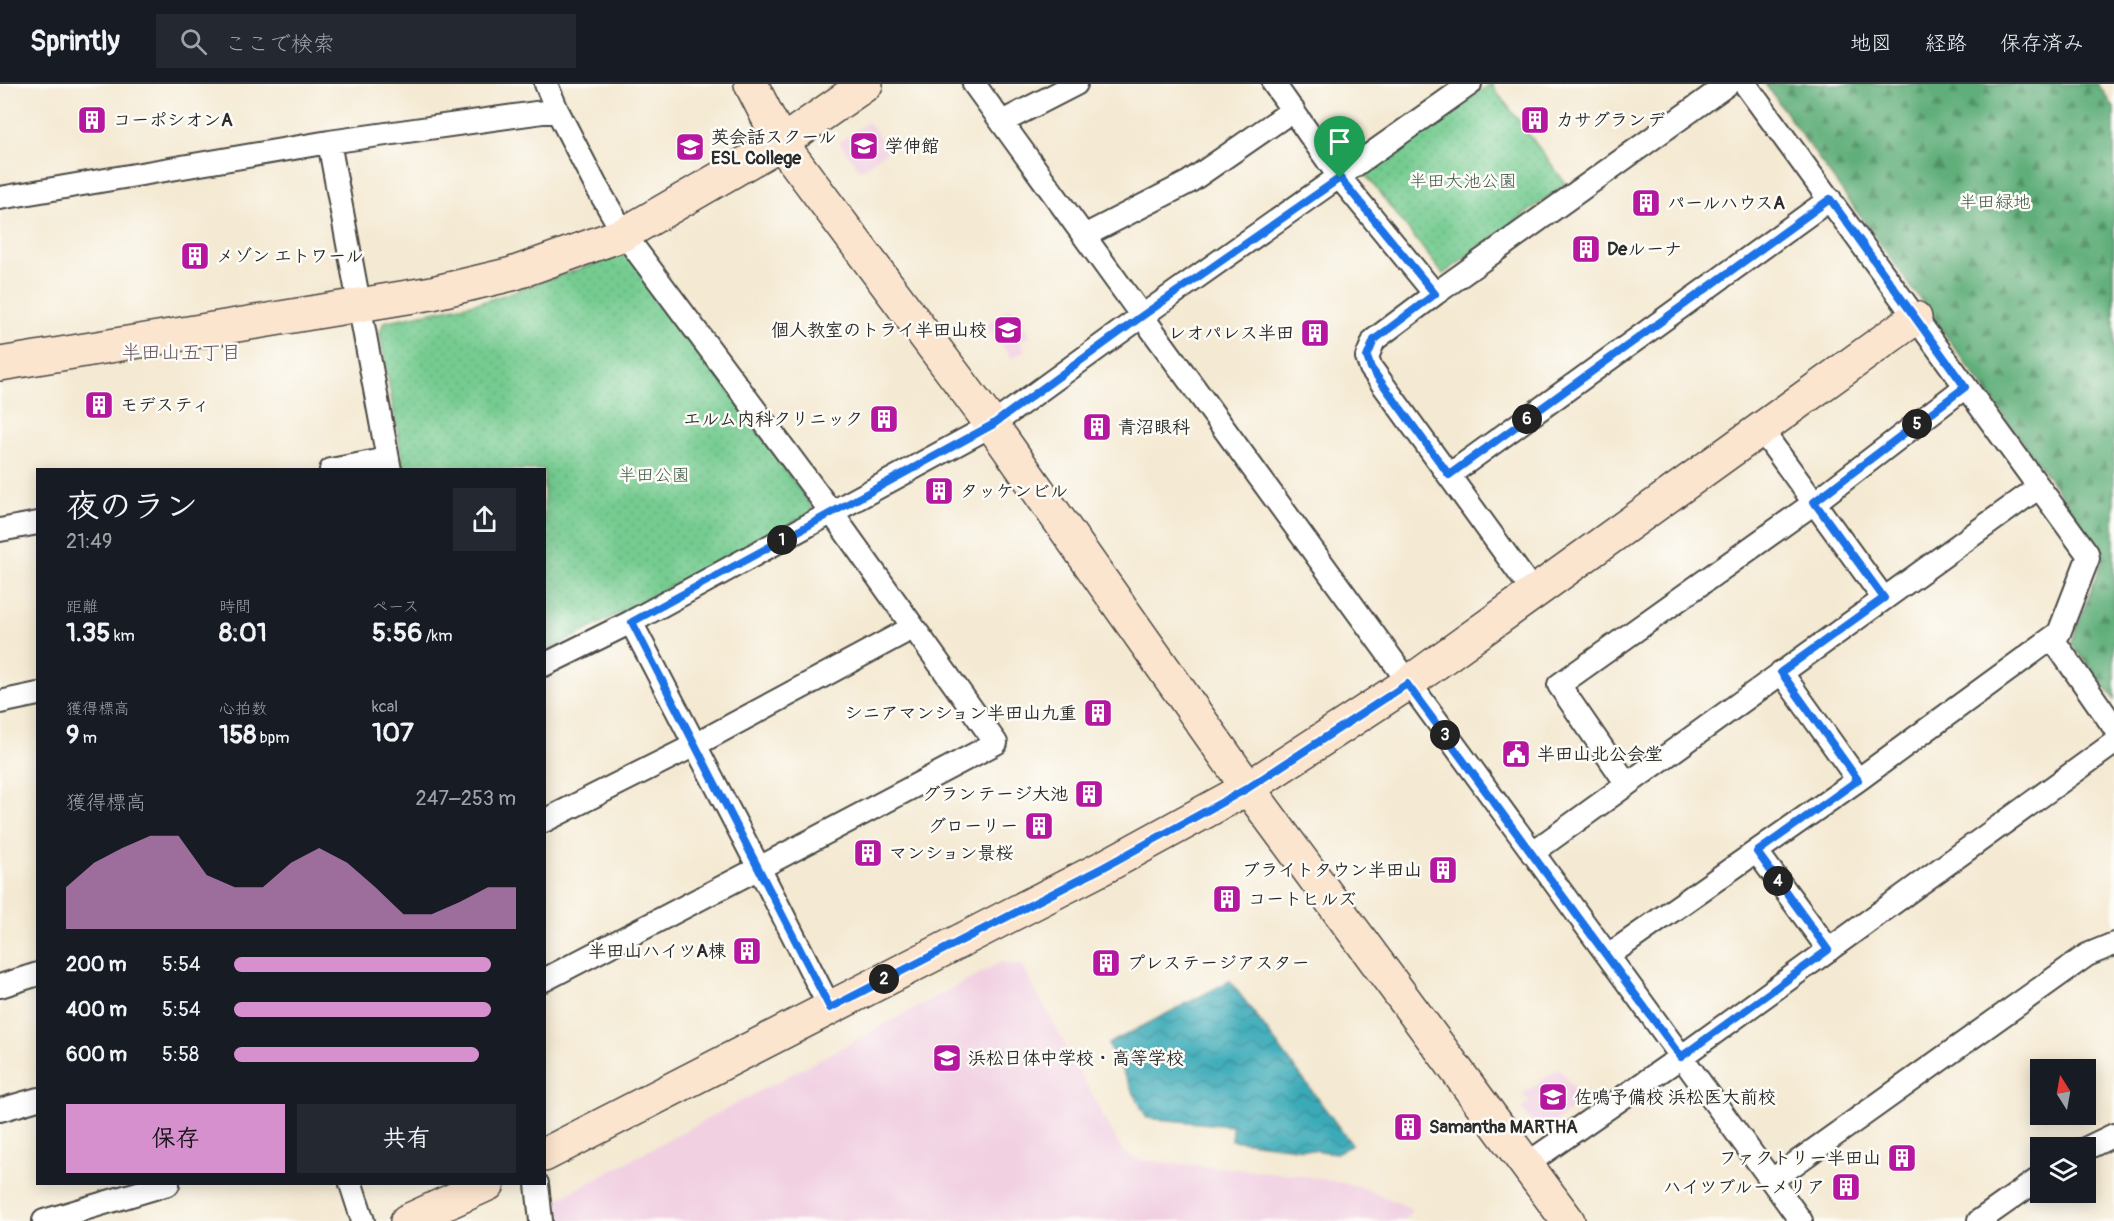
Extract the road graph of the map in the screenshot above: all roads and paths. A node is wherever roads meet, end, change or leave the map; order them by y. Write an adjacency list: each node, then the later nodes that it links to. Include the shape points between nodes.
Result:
1 (546, 84): 10 (street)
2 (751, 84): 14 (street)
3 (866, 84): 14 (street)
4 (974, 84): 12 (street)
5 (1077, 84): 12 (street)
6 (1274, 84): 11 (street)
7 (1470, 84): 15 (street)
8 (1728, 84): 20 (street)
9 (1745, 84): 17 (street)
10 (557, 110): 13 (street); 18 (street)
11 (1293, 110): 15 (street); 19 (street, via 1189,182)
12 (1002, 122): 19 (street)
13 (328, 142): 16 (street); 21 (street)
14 (781, 143): 18 (street); 26 (street)
15 (1340, 178): 20 (street); 22 (street)
16 (0, 198)
17 (1830, 199): 23 (street); 30 (street)
18 (624, 234): 21 (street, via 512,274); 33 (street)
19 (1084, 236): 22 (street)
20 (1435, 294): 30 (street, via 1374,340 1367,357)
21 (361, 305): 24 (street); 28 (street)
22 (1142, 316): 26 (street); 43 (street)
23 (1914, 318): 25 (street); 27 (street)
24 (0, 364)
25 (1965, 387): 31 (street); 32 (street)
26 (992, 425): 33 (street); 51 (street)
27 (1760, 428): 32 (street); 36 (street)
28 (389, 464): 29 (street)
29 (350, 468)
30 (1449, 475): 36 (street)
31 (2039, 488): 37 (street); 40 (street, via 2088,558 2059,633)
32 (1814, 502): 37 (street); 50 (street, via 1559,685)
33 (832, 513): 38 (street); 39 (street)
34 (36, 523): 35 (street)
35 (0, 530)
36 (1534, 593): 43 (street)
37 (1884, 598): 42 (street)
38 (632, 622): 41 (street); 48 (street)
39 (912, 628): 48 (street); 55 (street, via 996,743)
40 (2052, 638): 46 (street); 49 (street)
41 (546, 664)
42 (1781, 672): 49 (street); 50 (street)
43 (1407, 684): 51 (street); 54 (street)
44 (36, 694): 45 (street)
45 (0, 702)
46 (2114, 727)
47 (2114, 743): 57 (street)
48 (693, 746): 52 (street); 55 (street)
49 (1858, 780): 53 (street)
50 (1627, 784): 54 (street)
51 (1248, 788): 62 (street); 69 (street)
52 (546, 820)
53 (1757, 852): 57 (street); 58 (street)
54 (1532, 853): 58 (street)
55 (759, 868): 60 (street); 62 (street)
56 (2114, 944): 70 (street, via 2087,955)
57 (1828, 950): 63 (street)
58 (1609, 955): 63 (street)
59 (36, 975): 61 (street)
60 (546, 979)
61 (0, 986)
62 (830, 1008): 68 (street)
63 (1681, 1057): 69 (street); 70 (street)
64 (36, 1100): 65 (street)
65 (0, 1110)
66 (2114, 1135): 67 (street)
67 (2096, 1144)
68 (546, 1154)
69 (1527, 1164): 80 (street)
70 (1772, 1180): 81 (street)
71 (165, 1185): 76 (street)
72 (351, 1185): 77 (street)
73 (486, 1185): 78 (street)
74 (537, 1185): 79 (street)
75 (2030, 1185): 82 (street)
76 (44, 1221)
77 (363, 1221)
78 (407, 1221)
79 (541, 1221)
80 (1568, 1221)
81 (1801, 1221)
82 (1979, 1221)

